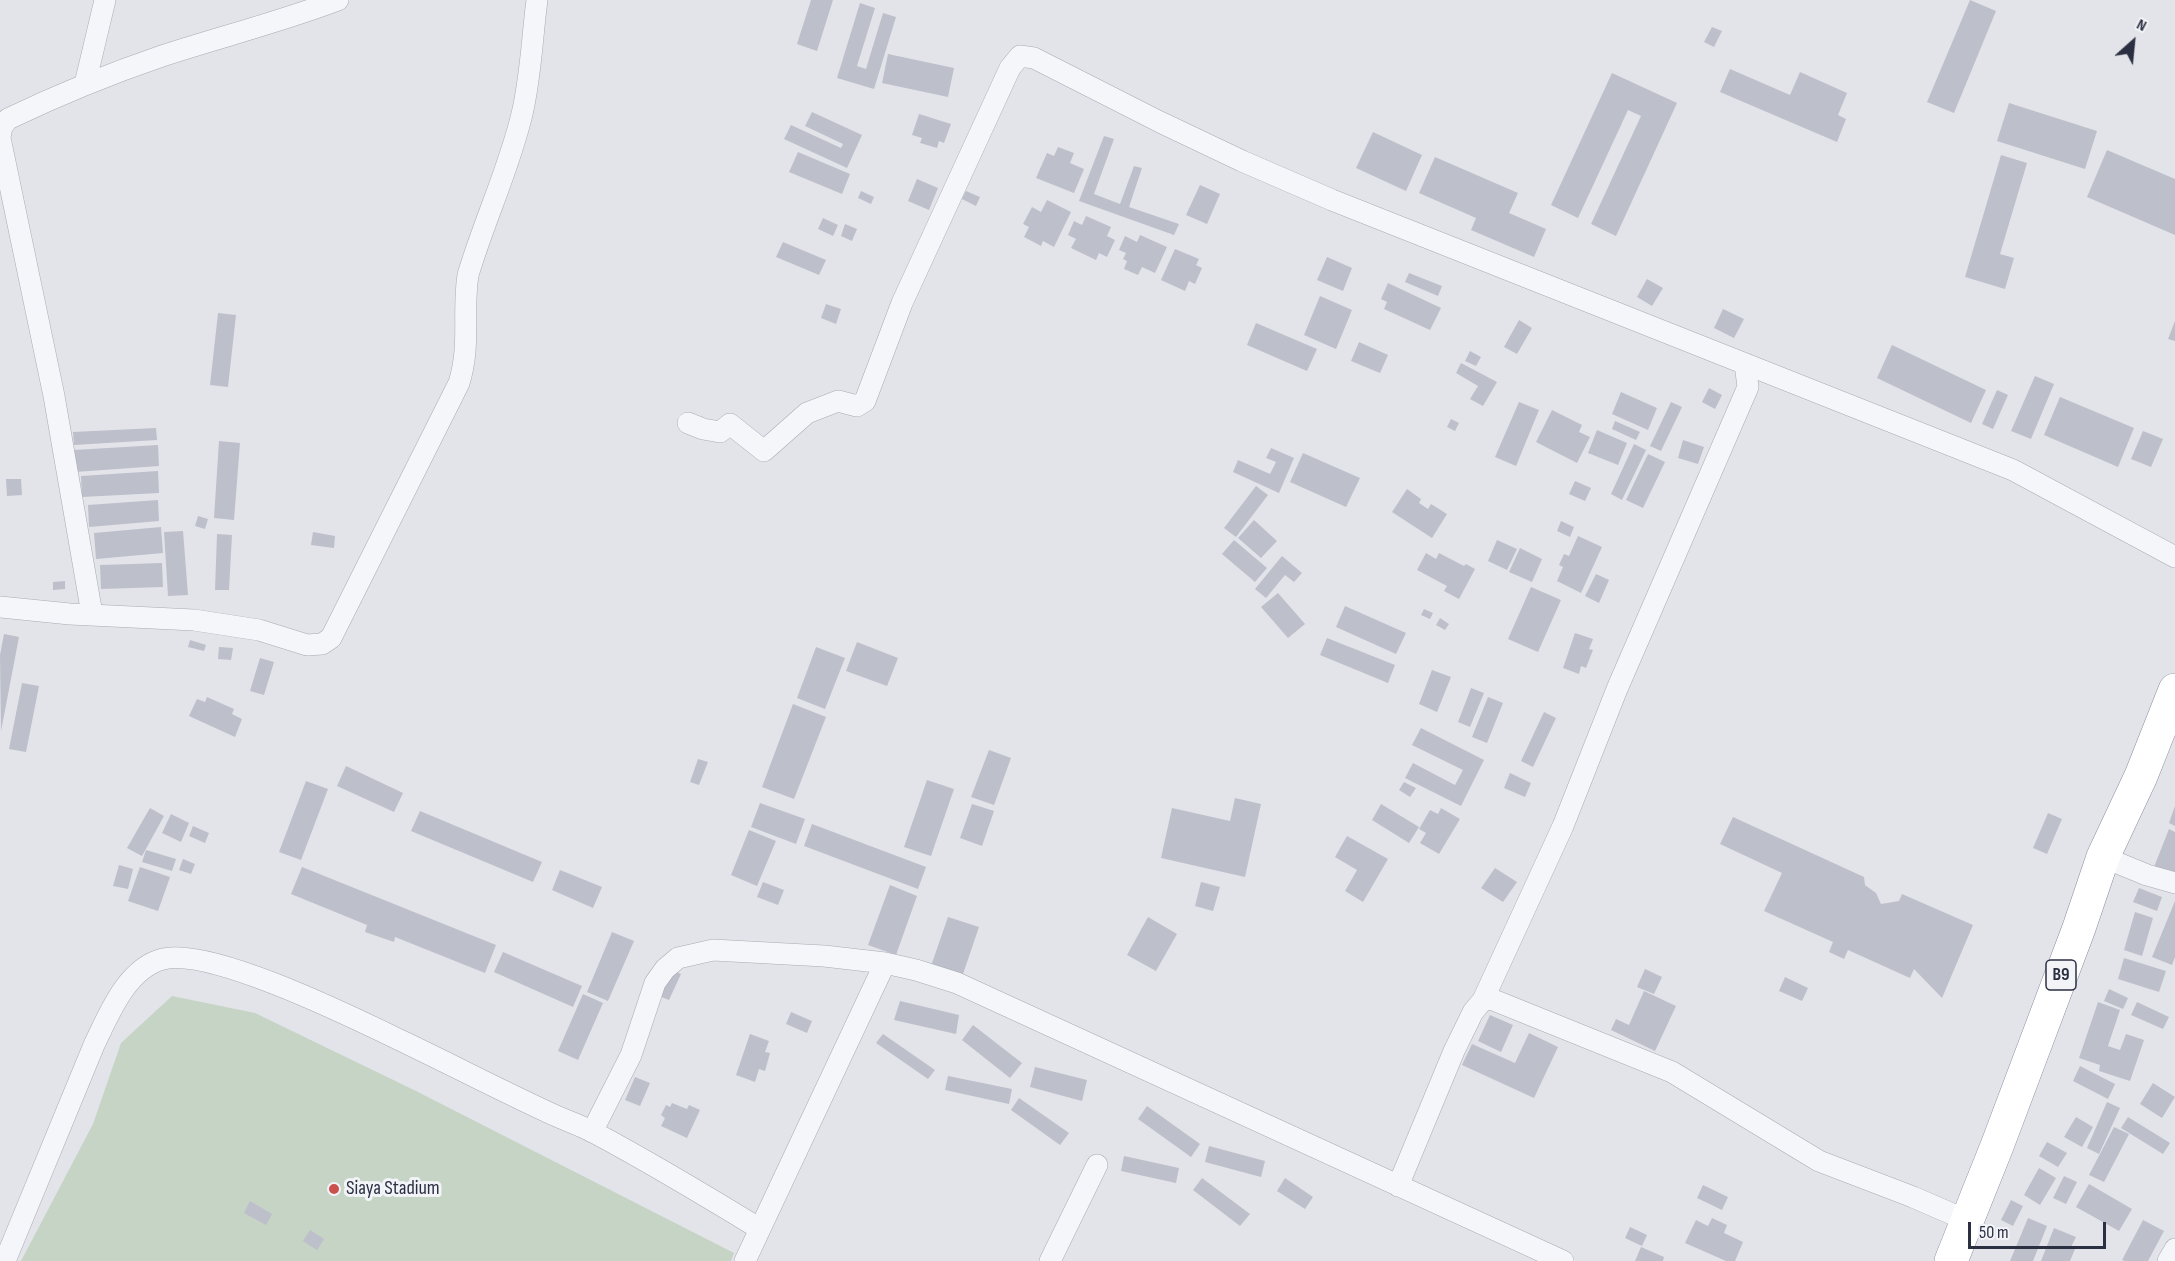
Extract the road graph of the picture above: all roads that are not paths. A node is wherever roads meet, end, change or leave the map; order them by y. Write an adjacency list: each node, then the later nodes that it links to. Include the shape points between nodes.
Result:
1 (105, 0): 4 (street)
2 (338, 0): 4 (street)
3 (537, 0): 10 (street, via 522,113 468,275 465,363 459,383 331,638 322,644 307,645 228,624)
4 (85, 84): 5 (street, via 8,119)
5 (0, 137): 10 (street, via 50,375)
6 (1745, 364): 7 (street, via 1332,200 1181,132 1043,62 1020,56 1010,68 902,303 865,401 857,406 838,401 807,413 764,451 730,424 720,432); 8 (street, via 2013,470); 15 (street, via 1748,387 1612,699 1563,826)
7 (688, 423)
8 (2175, 557)
9 (0, 607): 10 (street)
10 (92, 614)
11 (2175, 690): 12 (highway, B9)
12 (2103, 857): 13 (street); 19 (highway, B9)
13 (2175, 883)
14 (885, 963): 16 (street, via 713,950 678,958 655,983 632,1055); 18 (street, via 957,983); 20 (street)
15 (1484, 1000): 18 (street, via 1473,1012 1454,1051); 19 (street, via 1498,1001 1672,1072 1819,1161)
16 (592, 1132): 20 (street); 23 (street, via 325,1005 221,966 187,958 165,959 146,966 128,984 104,1023)
17 (1097, 1165): 25 (street)
18 (1398, 1186): 26 (street)
19 (1966, 1220): 22 (highway, B9)
20 (760, 1229): 24 (street)
21 (2175, 1249): 27 (street)
22 (1956, 1259)
23 (5, 1261)
24 (745, 1261)
25 (1050, 1261)
26 (1563, 1261)
27 (2168, 1261)

